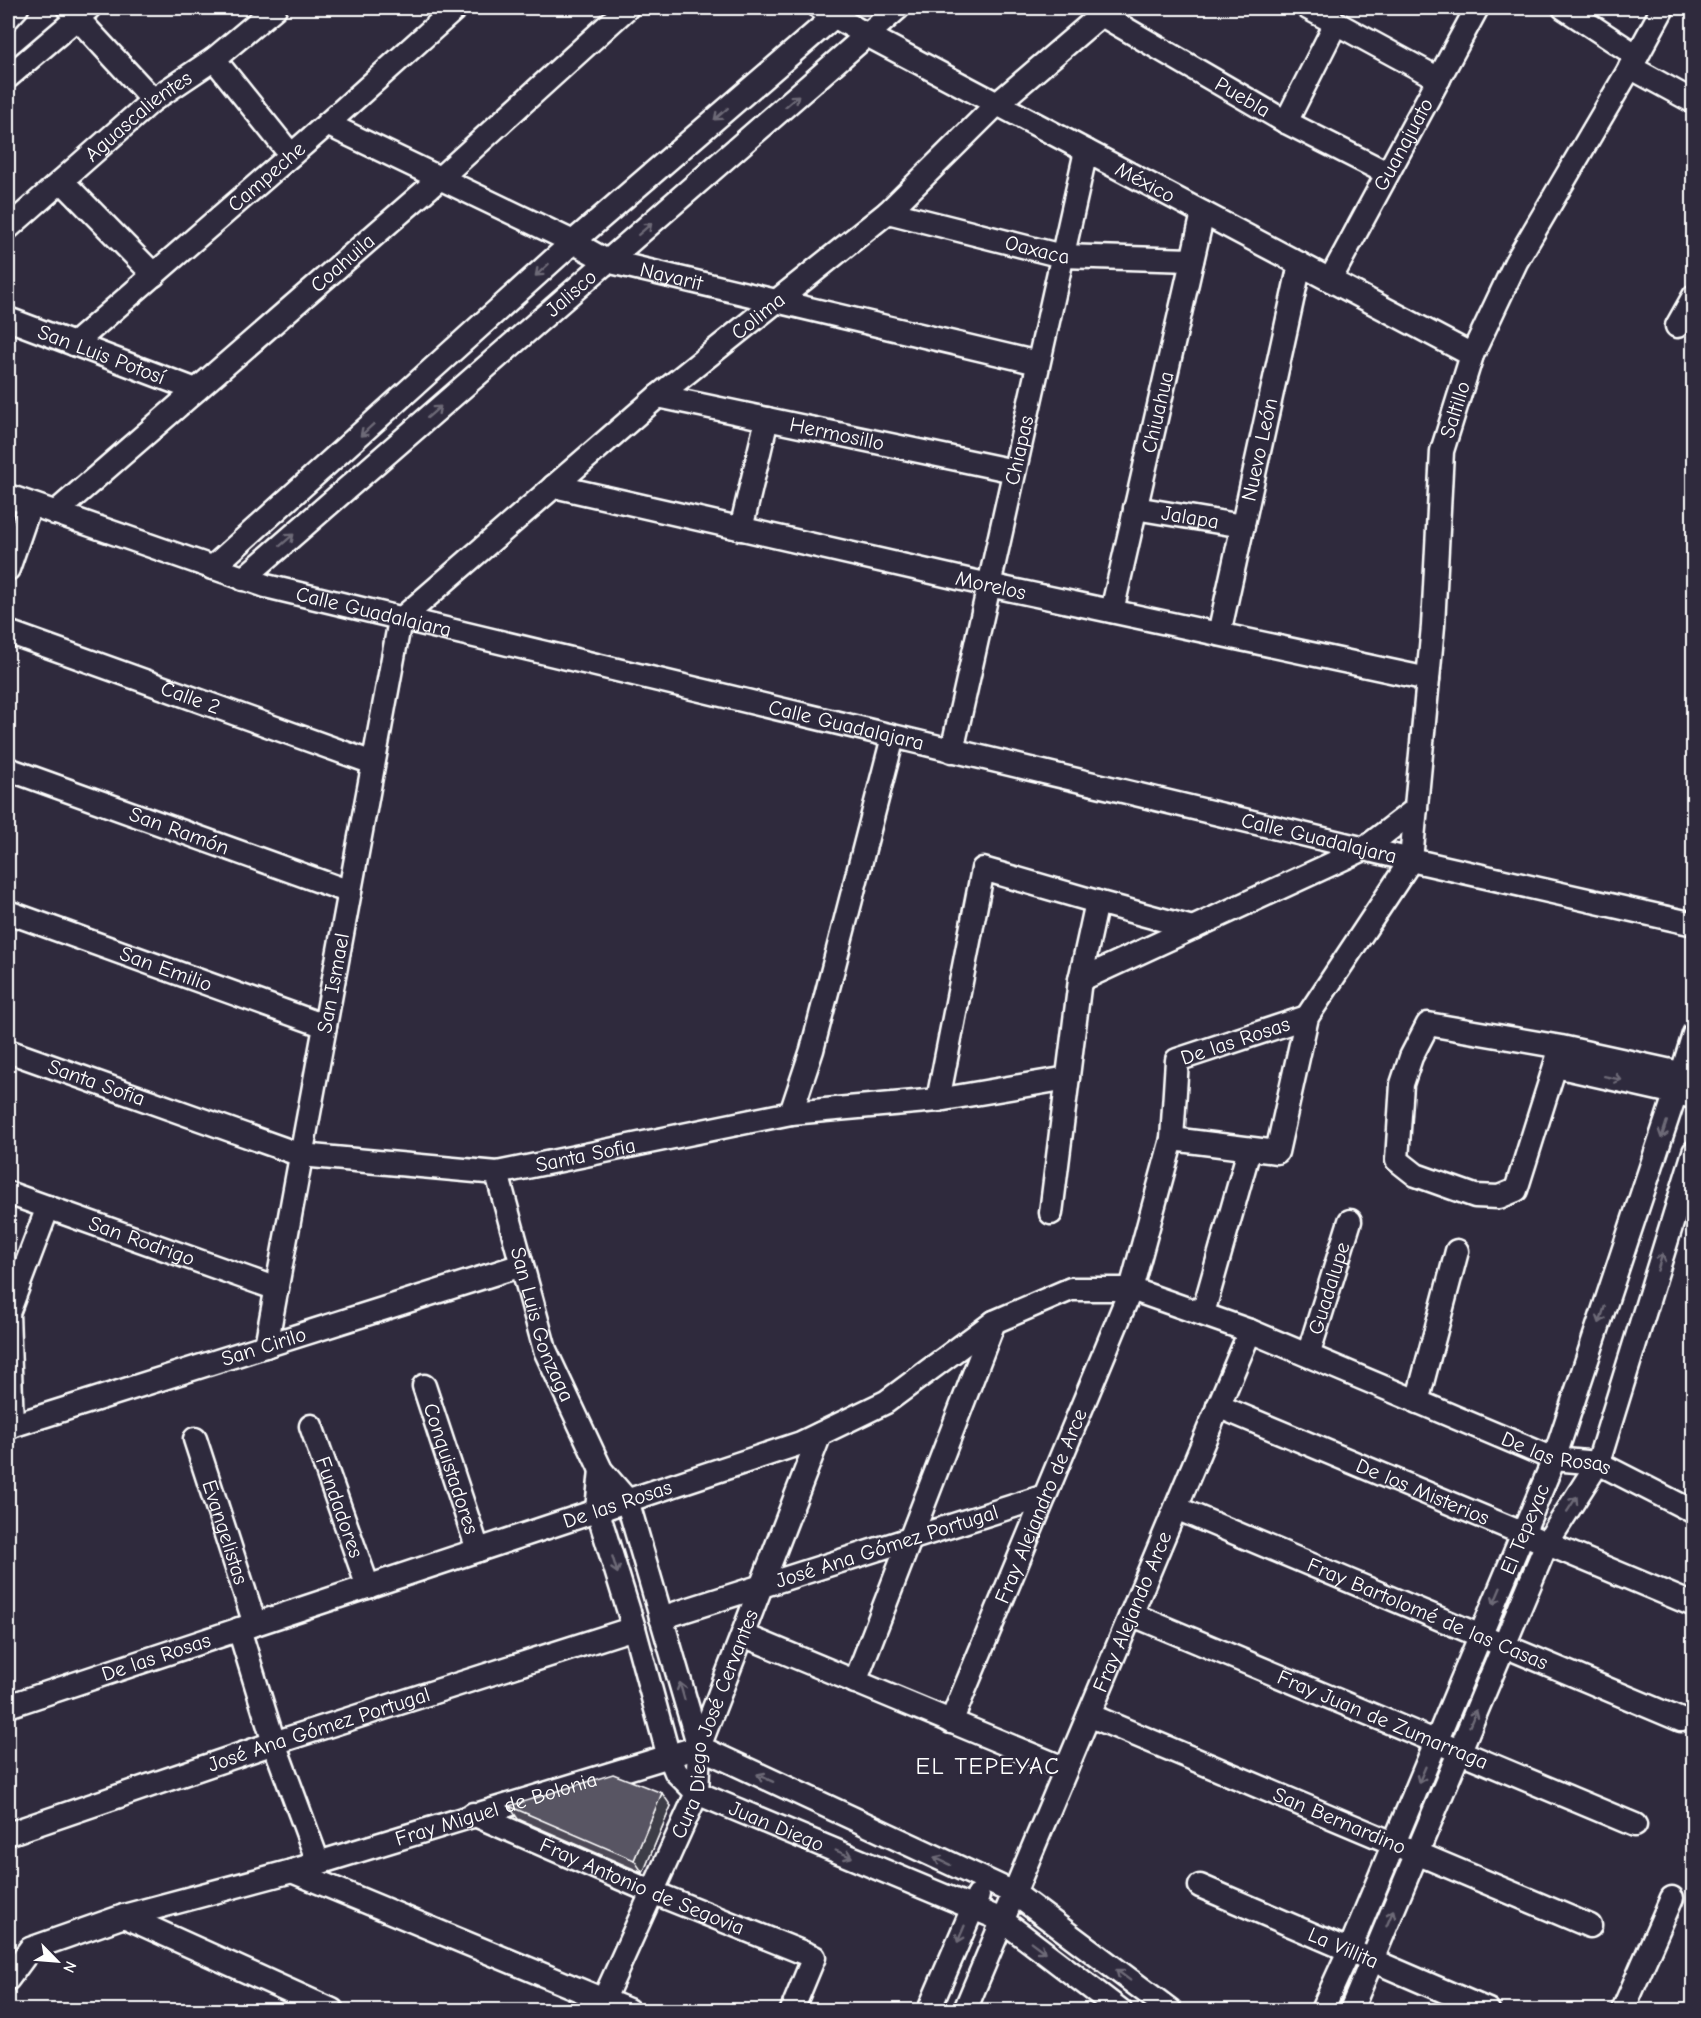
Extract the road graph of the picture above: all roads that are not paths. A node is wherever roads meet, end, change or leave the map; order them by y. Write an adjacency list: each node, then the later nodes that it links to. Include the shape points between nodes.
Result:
1 (17, 8): 13 (street)
2 (275, 8): 16 (street, Aguascalientes)
3 (456, 8): 24 (street, Campeche)
4 (627, 8): 28 (street, Coahuila)
5 (898, 8): 15 (street, Jalisco)
6 (1308, 8): 14 (street)
7 (1477, 8): 19 (street, Guanajuato)
8 (1564, 8): 17 (street)
9 (1663, 8): 17 (street, Saltillo)
10 (833, 10): 15 (street, México); 33 (street, Jalisco, one-way to 33)
11 (78, 11): 18 (street); 20 (street)
12 (1105, 11): 22 (street, Colima); 23 (street, Puebla)
13 (8, 18)
14 (1335, 23): 19 (street); 23 (street)
15 (867, 35): 22 (street, México); 36 (street, Jalisco, one-way to 15)
16 (214, 59): 20 (street, Aguascalientes); 26 (street)
17 (1634, 61): 21 (street); 45 (street, Saltillo, via 1516,262)
18 (8, 77)
19 (1439, 78): 27 (street, Guanajuato)
20 (153, 100): 29 (street, Aguascalientes)
21 (1694, 102)
22 (997, 104): 25 (street, México); 30 (street, Colima)
23 (1286, 122): 27 (street, Puebla)
24 (327, 124): 26 (street, Campeche); 28 (street, Nayarit)
25 (1086, 151): 31 (street, México); 34 (street, Chiapas)
26 (291, 155): 38 (street, Campeche)
27 (1387, 173): 39 (street, Guanajuato)
28 (439, 179): 33 (street, Nayarit); 47 (street, Coahuila)
29 (62, 180): 32 (street, Aguascalientes); 38 (street)
30 (888, 212): 34 (street, Oaxaca); 41 (street, Colima)
31 (1203, 213): 35 (street, Chiuahua); 37 (street, México)
32 (8, 228)
33 (573, 242): 36 (street, Nayarit); 58 (street, Jalisco, one-way to 58)
34 (1062, 256): 35 (street, Oaxaca); 46 (street, Chiapas)
35 (1192, 260): 54 (street, Chiuahua)
36 (607, 261): 41 (street, Nayarit); 60 (street, Jalisco, one-way to 36)
37 (1300, 264): 39 (street, México); 56 (street, Nuevo León)
38 (154, 275): 44 (street, Campeche)
39 (1330, 280): 45 (street, México)
40 (1694, 296): 43 (street)
41 (775, 301): 46 (street, Nayarit); 48 (street, Colima)
42 (8, 319): 44 (street, San Luis Potosí)
43 (1677, 326)
44 (74, 344): 47 (street, San Luis Potosí)
45 (1472, 355): 66 (street, Saltillo, via 1442,451)
46 (1038, 363): 50 (street, Chiapas)
47 (196, 390): 55 (street, Coahuila)
48 (658, 396): 49 (street, Hermosillo); 51 (street, Colima)
49 (767, 419): 50 (street, Hermosillo); 57 (street)
50 (1014, 471): 61 (street, Chiapas)
51 (554, 486): 57 (street, Morelos); 63 (street, Colima)
52 (8, 496): 53 (street, Calle Guadalajara)
53 (30, 505): 55 (street, Calle Guadalajara); 59 (street)
54 (1135, 508): 56 (street, Jalapa); 62 (street, Chiuahua)
55 (55, 513): 58 (street, Calle Guadalajara)
56 (1243, 526): 65 (street, Nuevo León)
57 (741, 529): 61 (street, Morelos)
58 (212, 568): 60 (street, Calle Guadalajara)
59 (8, 569)
60 (243, 579): 63 (street, Calle Guadalajara)
61 (989, 585): 62 (street, Morelos); 68 (street, Chiapas)
62 (1112, 611): 65 (street, Morelos)
63 (400, 620): 67 (street, Calle Guadalajara); 69 (street, San Ismael)
64 (8, 633): 69 (street, Calle 2)
65 (1219, 634): 66 (street, Morelos)
66 (1428, 679): 71 (street, Saltillo)
67 (893, 737): 68 (street, Calle Guadalajara); 88 (street, via 812,1050)
68 (952, 751): 72 (street, Calle Guadalajara)
69 (373, 763): 74 (street, San Ismael)
70 (8, 769): 74 (street, San Ramón)
71 (1416, 809): 72 (street); 73 (street, Saltillo)
72 (1364, 849): 73 (street, Calle Guadalajara); 78 (street)
73 (1411, 860): 77 (street, Calle Guadalajara); 80 (street, De las Rosas)
74 (350, 892): 81 (street, San Ismael)
75 (1097, 902): 78 (street); 79 (street); 87 (street, via 983,870)
76 (8, 912): 81 (street, San Emilio)
77 (1694, 924)
78 (1193, 928): 79 (street)
79 (1080, 980): 85 (street)
80 (1307, 1017): 89 (street, De las Rosas, via 1177,1060); 90 (street, De las Rosas, via 1277,1152)
81 (325, 1026): 92 (street, San Ismael)
82 (1694, 1034): 86 (street, El Tepeyac)
83 (8, 1051): 92 (street, Santa Sofia)
84 (1559, 1057): 84 (street, via 1428,1024 1402,1084 1397,1160 1416,1175 1475,1196 1499,1197 1516,1190); 86 (street)
85 (1068, 1078): 87 (street, Santa Sofia); 96 (street)
86 (1686, 1085): 114 (street, El Tepeyac, one-way to 114)
87 (938, 1100): 88 (street, Santa Sofia)
88 (790, 1113): 93 (street, Santa Sofia)
89 (1172, 1139): 90 (street, De las Rosas); 101 (street, Fray Alejandro de Arce)
90 (1249, 1150): 102 (street)
91 (1694, 1152): 115 (street, El Tepeyac, one-way to 91)
92 (301, 1155): 93 (street, Santa Sofia); 100 (street, San Ismael)
93 (496, 1173): 99 (street, San Luis Gonzaga)
94 (8, 1193): 95 (street, San Rodrigo)
95 (48, 1207): 100 (street, San Rodrigo); 111 (street, via 8,1313)
96 (1050, 1213)
97 (1350, 1221): 106 (street, Guadalupe)
98 (1457, 1251): 108 (street)
99 (522, 1265): 105 (street, San Cirilo); 116 (street, San Luis Gonzaga, via 545,1350)
100 (277, 1289): 105 (street, San Ismael)
101 (1131, 1289): 102 (street, De las Rosas); 103 (street, De las Rosas, via 1071,1289); 117 (street, Fray Alejandro de Arce)
102 (1203, 1313): 104 (street, De las Rosas)
103 (994, 1322): 112 (street, De las Rosas, via 886,1402); 123 (street)
104 (1250, 1331): 106 (street, De las Rosas); 109 (street, Fray Alejando Arce)
105 (266, 1346): 111 (street, San Cirilo)
106 (1308, 1355): 108 (street, De las Rosas)
107 (424, 1386): 125 (street, Conquistadores)
108 (1417, 1401): 114 (street, De las Rosas)
109 (1218, 1406): 119 (street, Fray Alejando Arce); 122 (street, De los Misterios)
110 (311, 1426): 126 (street, Fundadores)
111 (10, 1427)
112 (820, 1434): 118 (street, De las Rosas); 127 (street, Cura Diego José Cervantes)
113 (195, 1439): 131 (street, Evangelistas)
114 (1554, 1459): 115 (street, De las Rosas); 122 (street, El Tepeyac)
115 (1598, 1463): 121 (street, De las Rosas); 124 (street, El Tepeyac, one-way to 115)
116 (601, 1470): 118 (street, San Luis Gonzaga); 120 (street)
117 (1045, 1496): 123 (street, José Ana Gómez Portugal); 140 (street, Fray Alejandro de Arce)
118 (627, 1500): 120 (street, De las Rosas); 130 (street, San Luis Gonzaga)
119 (1176, 1508): 129 (street, Fray Alejando Arce); 134 (street, Fray Bartolomé de las Casas)
120 (597, 1509): 125 (street, De las Rosas); 132 (street, Juan Diego, one-way to 132)
121 (1694, 1512)
122 (1523, 1533): 124 (street, De los Misterios); 134 (street, El Tepeyac, one-way to 134)
123 (912, 1539): 127 (street, José Ana Gómez Portugal); 136 (street)
124 (1547, 1543): 128 (street, De los Misterios); 135 (street, El Tepeyac)
125 (478, 1550): 126 (street, De las Rosas)
126 (368, 1587): 131 (street, De las Rosas)
127 (762, 1587): 130 (street, José Ana Gómez Portugal); 133 (street, Cura Diego José Cervantes)
128 (1694, 1605)
129 (1131, 1614): 138 (street, Fray Alejando Arce); 141 (street, Fray Juan de Zumarraga)
130 (661, 1618): 143 (street, San Luis Gonzaga, one-way to 130)
131 (247, 1627): 137 (street, De las Rosas); 142 (street, Evangelistas)
132 (634, 1628): 142 (street, José Ana Gómez Portugal); 145 (street, Juan Diego)
133 (743, 1635): 136 (street); 143 (street, Cura Diego José Cervantes)
134 (1480, 1636): 135 (street, Fray Bartolomé de las Casas); 141 (street, El Tepeyac)
135 (1504, 1646): 139 (street, Fray Bartolomé de las Casas); 144 (street, El Tepeyac, one-way to 135)
136 (855, 1682): 140 (street)
137 (8, 1706)
138 (1089, 1715): 146 (street, Fray Alejando Arce); 151 (street, San Bernardino)
139 (1681, 1720)
140 (951, 1722): 146 (street)
141 (1436, 1741): 144 (street, Fray Juan de Zumarraga); 151 (street, El Tepeyac, one-way to 151)
142 (274, 1743): 150 (street, José Ana Gómez Portugal); 153 (street, Evangelistas)
143 (699, 1747): 145 (street, Fray Miguel de Bolonia); 147 (street, Cura Diego José Cervantes); 155 (street, Juan Diego, one-way to 143)
144 (1460, 1751): 149 (street, Fray Juan de Zumarraga); 152 (street, El Tepeyac)
145 (670, 1756): 147 (street, Juan Diego, via 676,1772); 148 (street, Fray Miguel de Bolonia)
146 (1066, 1769): 158 (street, Fray Alejando Arce)
147 (697, 1793): 157 (street, Cura Diego José Cervantes); 160 (street, Juan Diego, one-way to 160)
148 (473, 1814): 153 (street, Fray Miguel de Bolonia); 157 (street, Fray Antonio de Segovia)
149 (1635, 1825)
150 (8, 1834)
151 (1394, 1843): 152 (street, San Bernardino); 164 (street, El Tepeyac)
152 (1417, 1853): 163 (street, San Bernardino); 165 (street, El Tepeyac, one-way to 152)
153 (318, 1862): 154 (street, Fray Miguel de Bolonia)
154 (292, 1871): 161 (street, Fray Miguel de Bolonia); 167 (street)
155 (984, 1880): 158 (street, Juan Diego); 160 (street)
156 (1200, 1887): 164 (street, La Villita)
157 (652, 1892): 167 (street, Cura Diego José Cervantes); 170 (street, Fray Antonio de Segovia, via 814,1956)
158 (1014, 1893): 162 (street, Fray Alejando Arce); 174 (street, Juan Diego, one-way to 158)
159 (1672, 1898): 178 (street)
160 (972, 1908): 162 (street, Juan Diego); 171 (street, one-way to 171)
161 (124, 1916): 166 (street, Fray Miguel de Bolonia, via 30,1948); 168 (street)
162 (1002, 1920): 172 (street, Fray Alejando Arce); 173 (street, Juan Diego, one-way to 173)
163 (1590, 1926)
164 (1349, 1951): 165 (street, La Villita); 175 (street, El Tepeyac)
165 (1372, 1961): 176 (street, El Tepeyac); 177 (street, La Villita)
166 (8, 1979)
167 (601, 2006): 169 (street)
168 (332, 2010)
169 (627, 2010)
170 (792, 2010)
171 (929, 2010)
172 (964, 2010)
173 (1120, 2010)
174 (1170, 2010)
175 (1322, 2010)
176 (1351, 2010)
177 (1488, 2010)
178 (1623, 2010)

